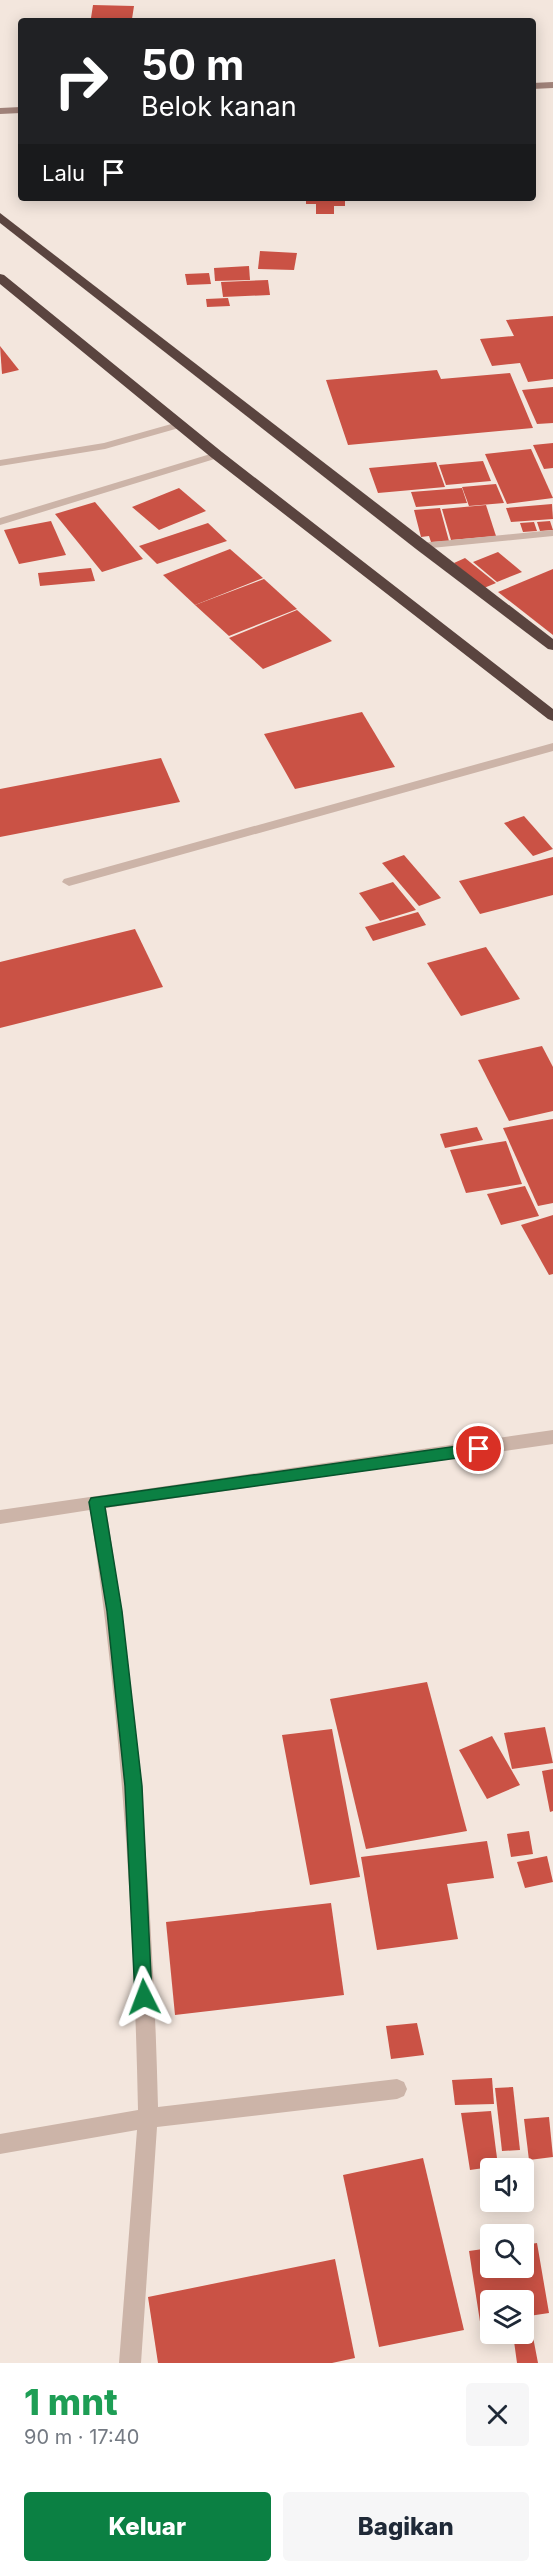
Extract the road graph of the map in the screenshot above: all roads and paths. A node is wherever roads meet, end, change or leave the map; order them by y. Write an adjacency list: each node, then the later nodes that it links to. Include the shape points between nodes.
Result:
1 (553, 85): 2 (street)
2 (536, 86)
3 (18, 110): 4 (street)
4 (0, 111)
5 (0, 218): 12 (highway)
6 (0, 278): 7 (highway)
7 (182, 424): 8 (highway); 9 (street, via 105,446)
8 (217, 455): 10 (street); 14 (highway)
9 (0, 463)
10 (0, 522)
11 (553, 533): 12 (street)
12 (421, 546): 13 (highway)
13 (553, 646)
14 (553, 717)
15 (553, 747): 16 (street)
16 (69, 882)
17 (553, 1437): 18 (street)
18 (97, 1502): 19 (street); 21 (street, via 114,1611 133,1786)
19 (0, 1517)
20 (398, 2089): 21 (street)
21 (148, 2118): 22 (street); 23 (street)
22 (0, 2144)
23 (130, 2363)

